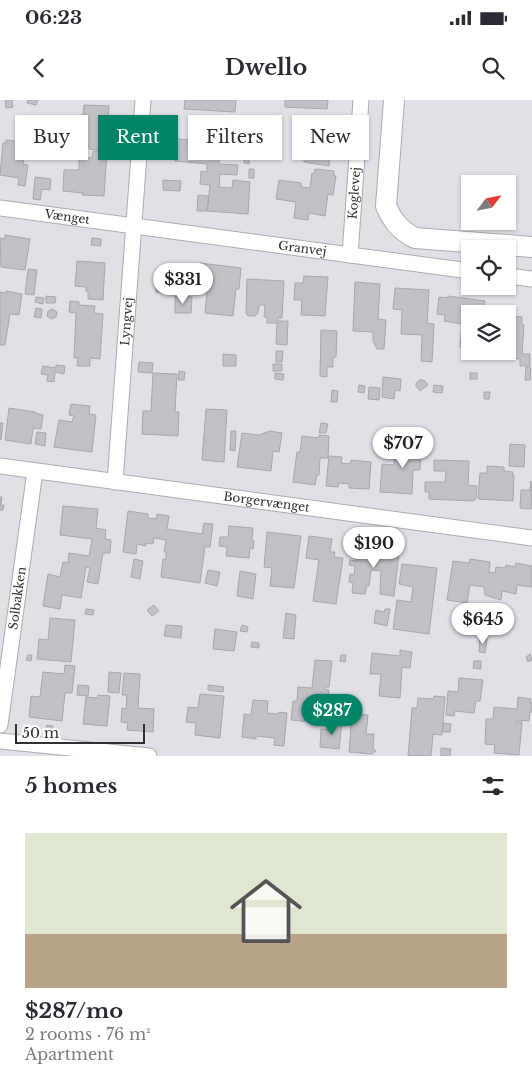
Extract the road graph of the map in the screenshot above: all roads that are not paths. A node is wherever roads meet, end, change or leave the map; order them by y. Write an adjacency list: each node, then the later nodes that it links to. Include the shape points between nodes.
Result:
1 (143, 100): 5 (street, Lyngvej)
2 (361, 100): 7 (street, Koglevej)
3 (394, 100): 6 (street, via 386,206 402,231 415,238)
4 (0, 208): 5 (street, Vænget)
5 (135, 224): 7 (street, Granvej); 13 (street, Lyngvej)
6 (532, 247)
7 (350, 255): 8 (street, Granvej)
8 (461, 270)
9 (516, 277): 10 (street)
10 (532, 279)
11 (0, 466): 12 (street, Borgervænget)
12 (35, 471): 13 (street, Borgervænget); 15 (street, Solbakken)
13 (115, 482): 14 (street, Borgervænget)
14 (532, 538)
15 (0, 725)
16 (0, 741): 17 (street)
17 (149, 756)

